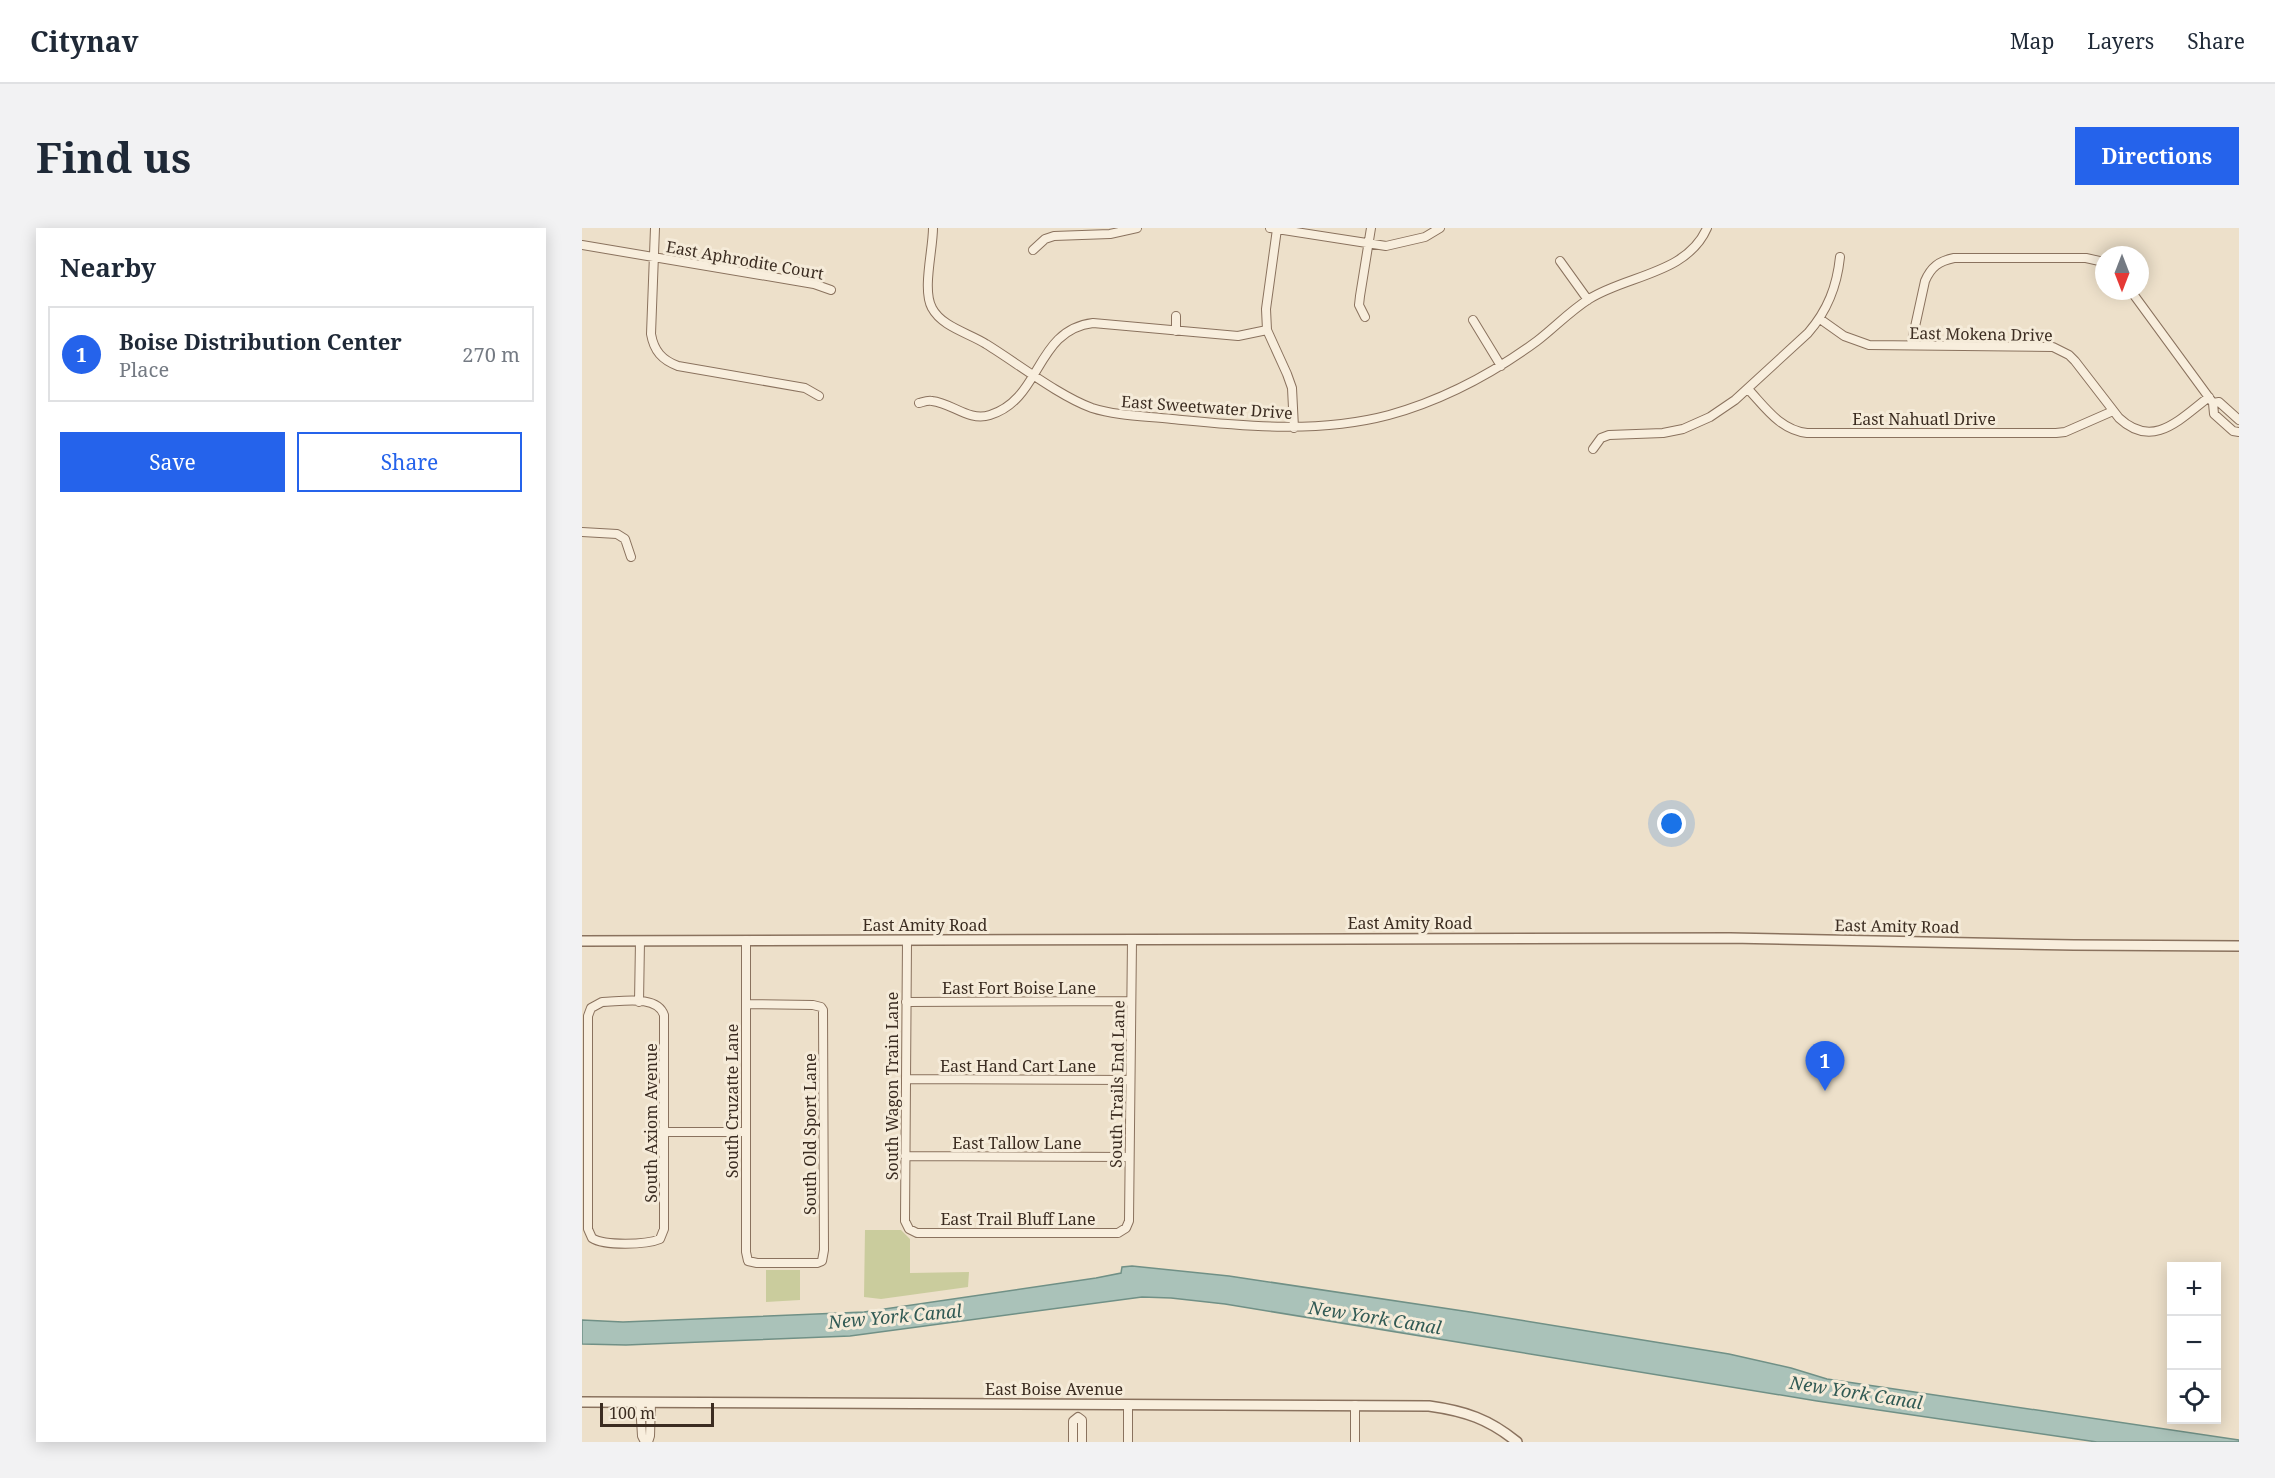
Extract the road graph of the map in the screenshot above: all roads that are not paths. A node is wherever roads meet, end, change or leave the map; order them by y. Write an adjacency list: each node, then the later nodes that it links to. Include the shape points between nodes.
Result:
1 (655, 228): 12 (street)
2 (933, 228): 26 (street, East Sweetwater Drive, via 927,289 931,306 942,320)
3 (1137, 228): 10 (street, via 1110,234 1054,236)
4 (1371, 228): 9 (street)
5 (1440, 228): 9 (street, via 1407,243)
6 (1707, 228): 16 (street, East Sweetwater Drive, via 1704,236 1674,264 1620,283)
7 (1274, 229): 9 (street); 22 (street)
8 (582, 245): 12 (street, East Aphrodite Court)
9 (1368, 245): 19 (street, via 1359,305)
10 (1033, 250)
11 (1840, 257): 20 (street, via 1830,302)
12 (654, 258): 15 (street, East Aphrodite Court); 28 (street, via 651,334 653,344 667,362 805,388)
13 (2095, 260): 24 (street, via 1944,260 1936,264 1925,281)
14 (1560, 261): 16 (street)
15 (831, 290)
16 (1588, 300): 25 (street, East Sweetwater Drive)
17 (2139, 300): 29 (street)
18 (1176, 316): 23 (street)
19 (1365, 317)
20 (1820, 319): 24 (street, East Mokena Drive, via 1860,343); 27 (street)
21 (1473, 320): 25 (street)
22 (1267, 330): 23 (street, via 1238,336); 33 (street, via 1290,381)
23 (1176, 331): 26 (street, via 1079,325 1056,340)
24 (1911, 345): 31 (street, East Mokena Drive, via 2053,347 2075,361)
25 (1501, 366): 33 (street, East Sweetwater Drive, via 1438,398 1388,415)
26 (1034, 374): 30 (street, via 1011,405 990,415 972,416 932,400); 33 (street, East Sweetwater Drive, via 1071,398 1114,413)
27 (1748, 389): 31 (street, East Nahuatl Drive, via 1782,424 1807,433 2056,433); 35 (street, via 1719,412 1692,426 1653,434 1609,435 1601,438)
28 (819, 396)
29 (2211, 400): 31 (street, East Mokena Drive, via 2159,431 2133,429); 32 (street, via 2219,402); 34 (street, via 2214,414)
30 (919, 403)
31 (2113, 411)
32 (2239, 420)
33 (1294, 428)
34 (2239, 432)
35 (1593, 449)
36 (582, 532): 37 (street, via 617,534 625,539)
37 (631, 557)
38 (640, 940): 39 (street, East Amity Road); 41 (street, East Amity Road); 45 (street)
39 (746, 940): 42 (street, East Amity Road); 47 (street, South Cruzatte Lane)
40 (1132, 940): 42 (street, East Amity Road); 43 (street, East Amity Road, via 1730,938); 44 (street, South Trails End Lane)
41 (582, 941)
42 (907, 941): 46 (street, South Wagon Train Lane)
43 (2239, 946)
44 (1131, 1001): 46 (street, East Fort Boise Lane); 49 (street, South Trails End Lane)
45 (639, 1002): 50 (street, South Axiom Avenue, via 661,1007 664,1015); 52 (street, via 602,1002 591,1008)
46 (906, 1002): 48 (street, South Wagon Train Lane)
47 (746, 1004): 51 (street, South Cruzatte Lane); 57 (street, South Old Sport Lane, via 813,1005 822,1007 823,1016 822,1261)
48 (906, 1079): 49 (street, East Hand Cart Lane); 53 (street, South Wagon Train Lane)
49 (1130, 1080): 54 (street, South Trails End Lane)
50 (665, 1132): 51 (street); 52 (street, South Axiom Avenue, via 664,1229 660,1239 650,1243 602,1243 592,1238 588,1229)
51 (746, 1132): 57 (street, South Cruzatte Lane)
52 (585, 1136)
53 (905, 1156): 54 (street, East Tallow Lane); 56 (street, South Wagon Train Lane, via 905,1221)
54 (1129, 1157): 55 (street, South Trails End Lane)
55 (1126, 1228): 56 (street, East Trail Bluff Lane, via 1118,1233 917,1233)
56 (909, 1229)
57 (748, 1261)
58 (582, 1402): 59 (street, East Boise Avenue)
59 (640, 1403): 60 (street, East Boise Avenue); 65 (street, via 642,1436)
60 (651, 1403): 61 (street, East Boise Avenue); 65 (street, via 650,1436)
61 (1078, 1404): 62 (street, East Boise Avenue); 64 (street)
62 (1128, 1404): 63 (street, East Boise Avenue); 68 (street)
63 (1355, 1405): 69 (street); 70 (street, East Boise Avenue, via 1452,1409 1500,1428)
64 (1078, 1417): 66 (street, via 1073,1421); 67 (street, via 1082,1420)
65 (646, 1442)
66 (1073, 1442)
67 (1082, 1442)
68 (1128, 1442)
69 (1355, 1442)
70 (1517, 1442)

